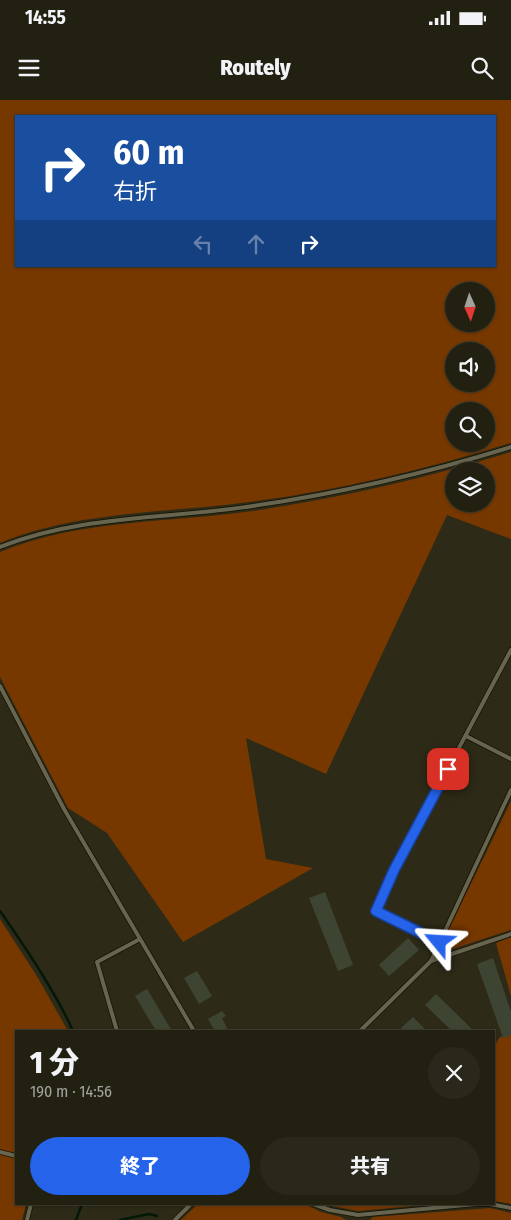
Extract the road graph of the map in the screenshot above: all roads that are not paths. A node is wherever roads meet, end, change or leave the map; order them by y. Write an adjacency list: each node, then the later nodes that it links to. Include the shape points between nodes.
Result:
1 (511, 448): 2 (lane, via 336,491 253,506 91,523 47,531)
2 (0, 548)
3 (511, 650): 5 (lane)
4 (0, 686): 9 (lane, via 64,809)
5 (466, 736): 6 (lane); 10 (lane, via 394,870 376,911)
6 (511, 759)
7 (511, 790): 10 (lane)
8 (511, 934): 11 (lane)
9 (140, 939): 12 (lane, via 97,962); 13 (lane)
10 (439, 942): 11 (lane)
11 (431, 961): 14 (lane)
12 (118, 1030)
13 (193, 1030)
14 (361, 1030)
15 (0, 1152): 16 (lane)
16 (15, 1156)
17 (31, 1205): 24 (lane)
18 (190, 1205): 25 (lane)
19 (316, 1205): 23 (lane)
20 (468, 1205): 23 (lane)
21 (495, 1205): 22 (lane)
22 (511, 1208)
23 (358, 1218)
24 (27, 1220)
25 (175, 1220)

